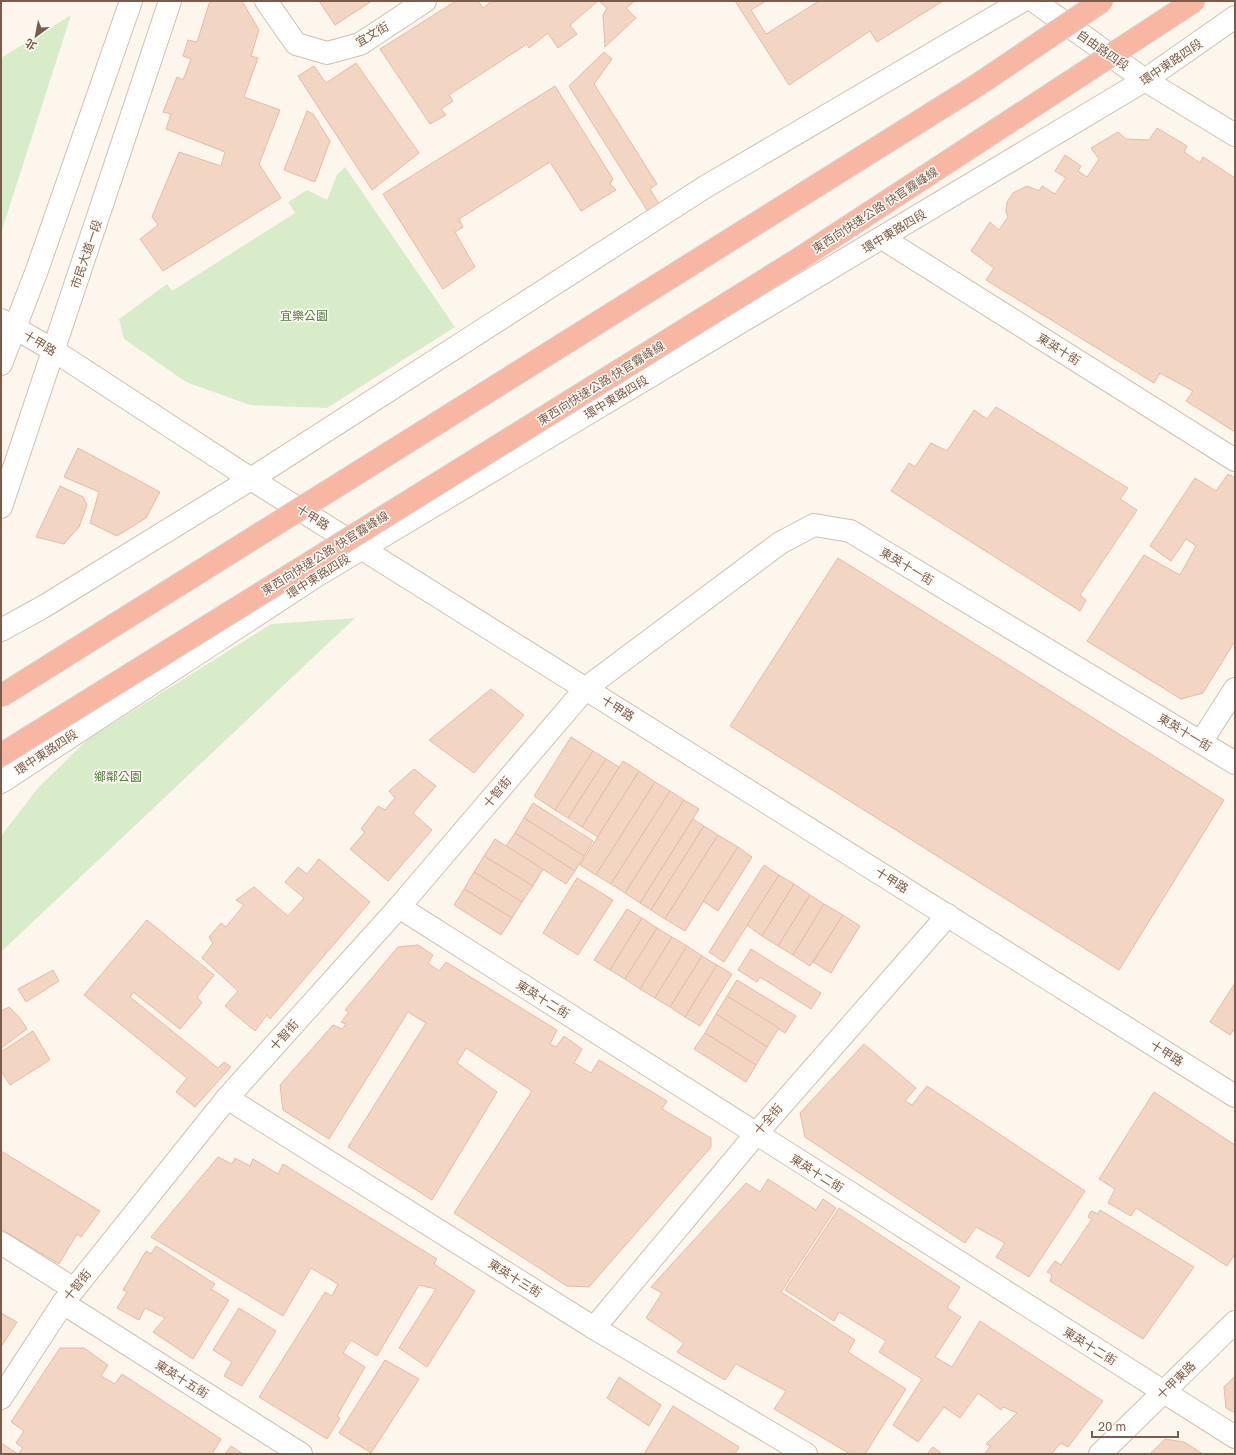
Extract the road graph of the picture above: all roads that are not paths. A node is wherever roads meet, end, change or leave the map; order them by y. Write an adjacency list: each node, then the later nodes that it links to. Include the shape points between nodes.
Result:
1 (131, 1): 13 (street, via 37,270)
2 (170, 1): 14 (street, 市民大道一段)
3 (266, 1): 4 (street, 宜文街, via 296,44 327,53 360,44)
4 (425, 1)
5 (1022, 1): 17 (street, via 704,187)
6 (1034, 1): 10 (street, 自由路四段)
7 (1102, 1): 23 (highway, bridge, via 969,90)
8 (1194, 1): 25 (highway, 東西向快速公路 快官霧峰線, bridge, via 799,259)
9 (1235, 17): 10 (street, 環中東路四段)
10 (1145, 80): 11 (street, 自由路四段); 12 (street, 環中東路四段)
11 (1235, 135)
12 (882, 238): 16 (street, 東英十街); 19 (street, 環中東路四段)
13 (8, 324): 14 (street, 十甲路); 15 (street)
14 (53, 350): 17 (street, 十甲路); 18 (street, 市民大道一段)
15 (1, 364)
16 (1235, 460)
17 (251, 479): 19 (street, 十甲路); 20 (street, via 43,607)
18 (1, 507)
19 (363, 548): 21 (street, 十甲路); 27 (street, 環中東路四段)
20 (1, 630)
21 (586, 688): 24 (street, 東英十一街, via 780,543 814,525 850,531); 28 (street, 十智街); 29 (street, 十甲路)
22 (1235, 689): 24 (street)
23 (1, 696)
24 (1201, 742): 26 (street, 東英十一街)
25 (1, 755)
26 (1235, 763)
27 (1, 782)
28 (399, 907): 31 (street, 十智街); 32 (street, 東英十二街)
29 (948, 915): 30 (street, 十甲路); 32 (street, 十全街)
30 (1235, 1096)
31 (227, 1098): 34 (street, 十智街); 36 (street, 東英十三街)
32 (756, 1134): 36 (street, 十全街); 37 (street, 東英十二街)
33 (1, 1242): 34 (street, 東英十五街)
34 (68, 1296): 38 (street, 十智街); 40 (street, 東英十五街)
35 (1235, 1322): 37 (street, 十甲東路)
36 (594, 1328): 41 (street, 東英十三街)
37 (1163, 1392): 39 (street, 東英十二街); 42 (street, 十甲東路)
38 (1, 1398)
39 (1235, 1437)
40 (301, 1454)
41 (806, 1454)
42 (1100, 1454)

